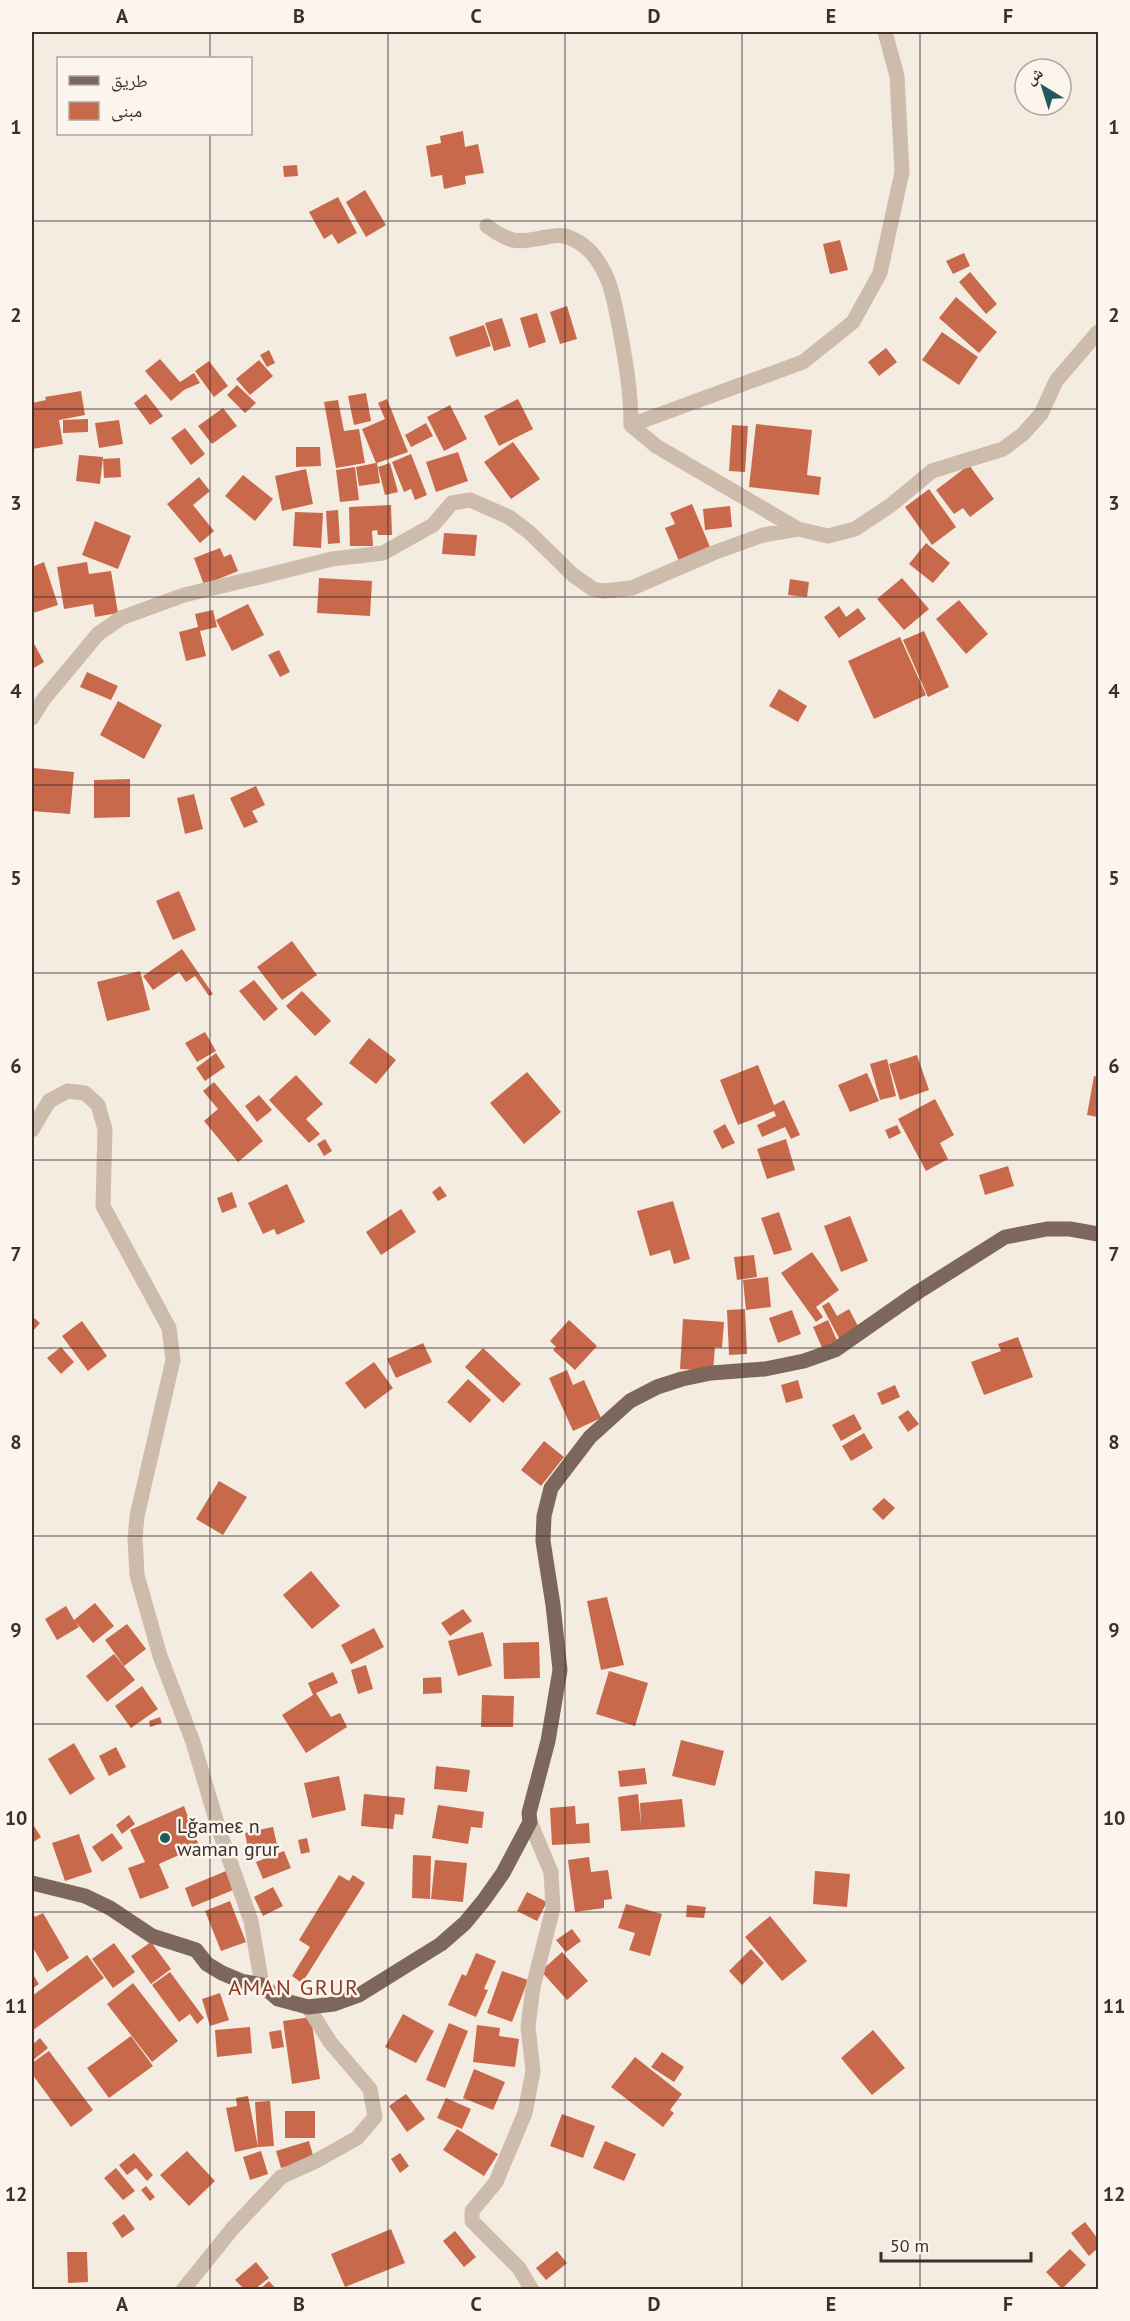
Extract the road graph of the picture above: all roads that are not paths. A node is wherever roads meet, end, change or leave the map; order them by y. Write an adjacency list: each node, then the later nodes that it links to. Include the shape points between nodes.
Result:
1 (885, 32): 4 (street, via 897,76 903,172 880,273 853,322 802,362)
2 (487, 226): 4 (street, via 520,243 562,235 594,254 612,293 627,364)
3 (1098, 332): 5 (street, via 1056,381 1041,414 1003,449 932,471 855,530 828,536)
4 (631, 425): 5 (street, via 656,446)
5 (798, 529): 6 (street, via 763,535 632,588 603,591 573,575 509,516 470,500 452,503 433,525 383,554 332,559 184,595 121,618 98,634)
6 (32, 718)
7 (32, 1130): 11 (street, via 50,1101 68,1091 85,1093 98,1105 105,1129 103,1206 169,1328 173,1360 137,1516 137,1575 160,1656 193,1742 251,1921)
8 (1098, 1234): 9 (main road, via 1047,1229 1005,1237 835,1350 804,1361 711,1373 657,1387 630,1401 591,1437 551,1488 544,1516 543,1541 560,1670)
9 (530, 1822): 12 (main road, via 484,1900 441,1944 359,1995 334,2004); 14 (street, via 551,1872 553,1908 530,2007 533,2071 525,2113 496,2182 472,2211 472,2221 519,2268)
10 (32, 1883): 11 (main road, via 85,1896 152,1936 196,1950 207,1964 222,1973)
11 (262, 1986): 12 (main road, via 278,1999)
12 (308, 2007): 13 (street, via 330,2042 370,2089 375,2117 357,2138 281,2177)
13 (183, 2289)
14 (532, 2289)

